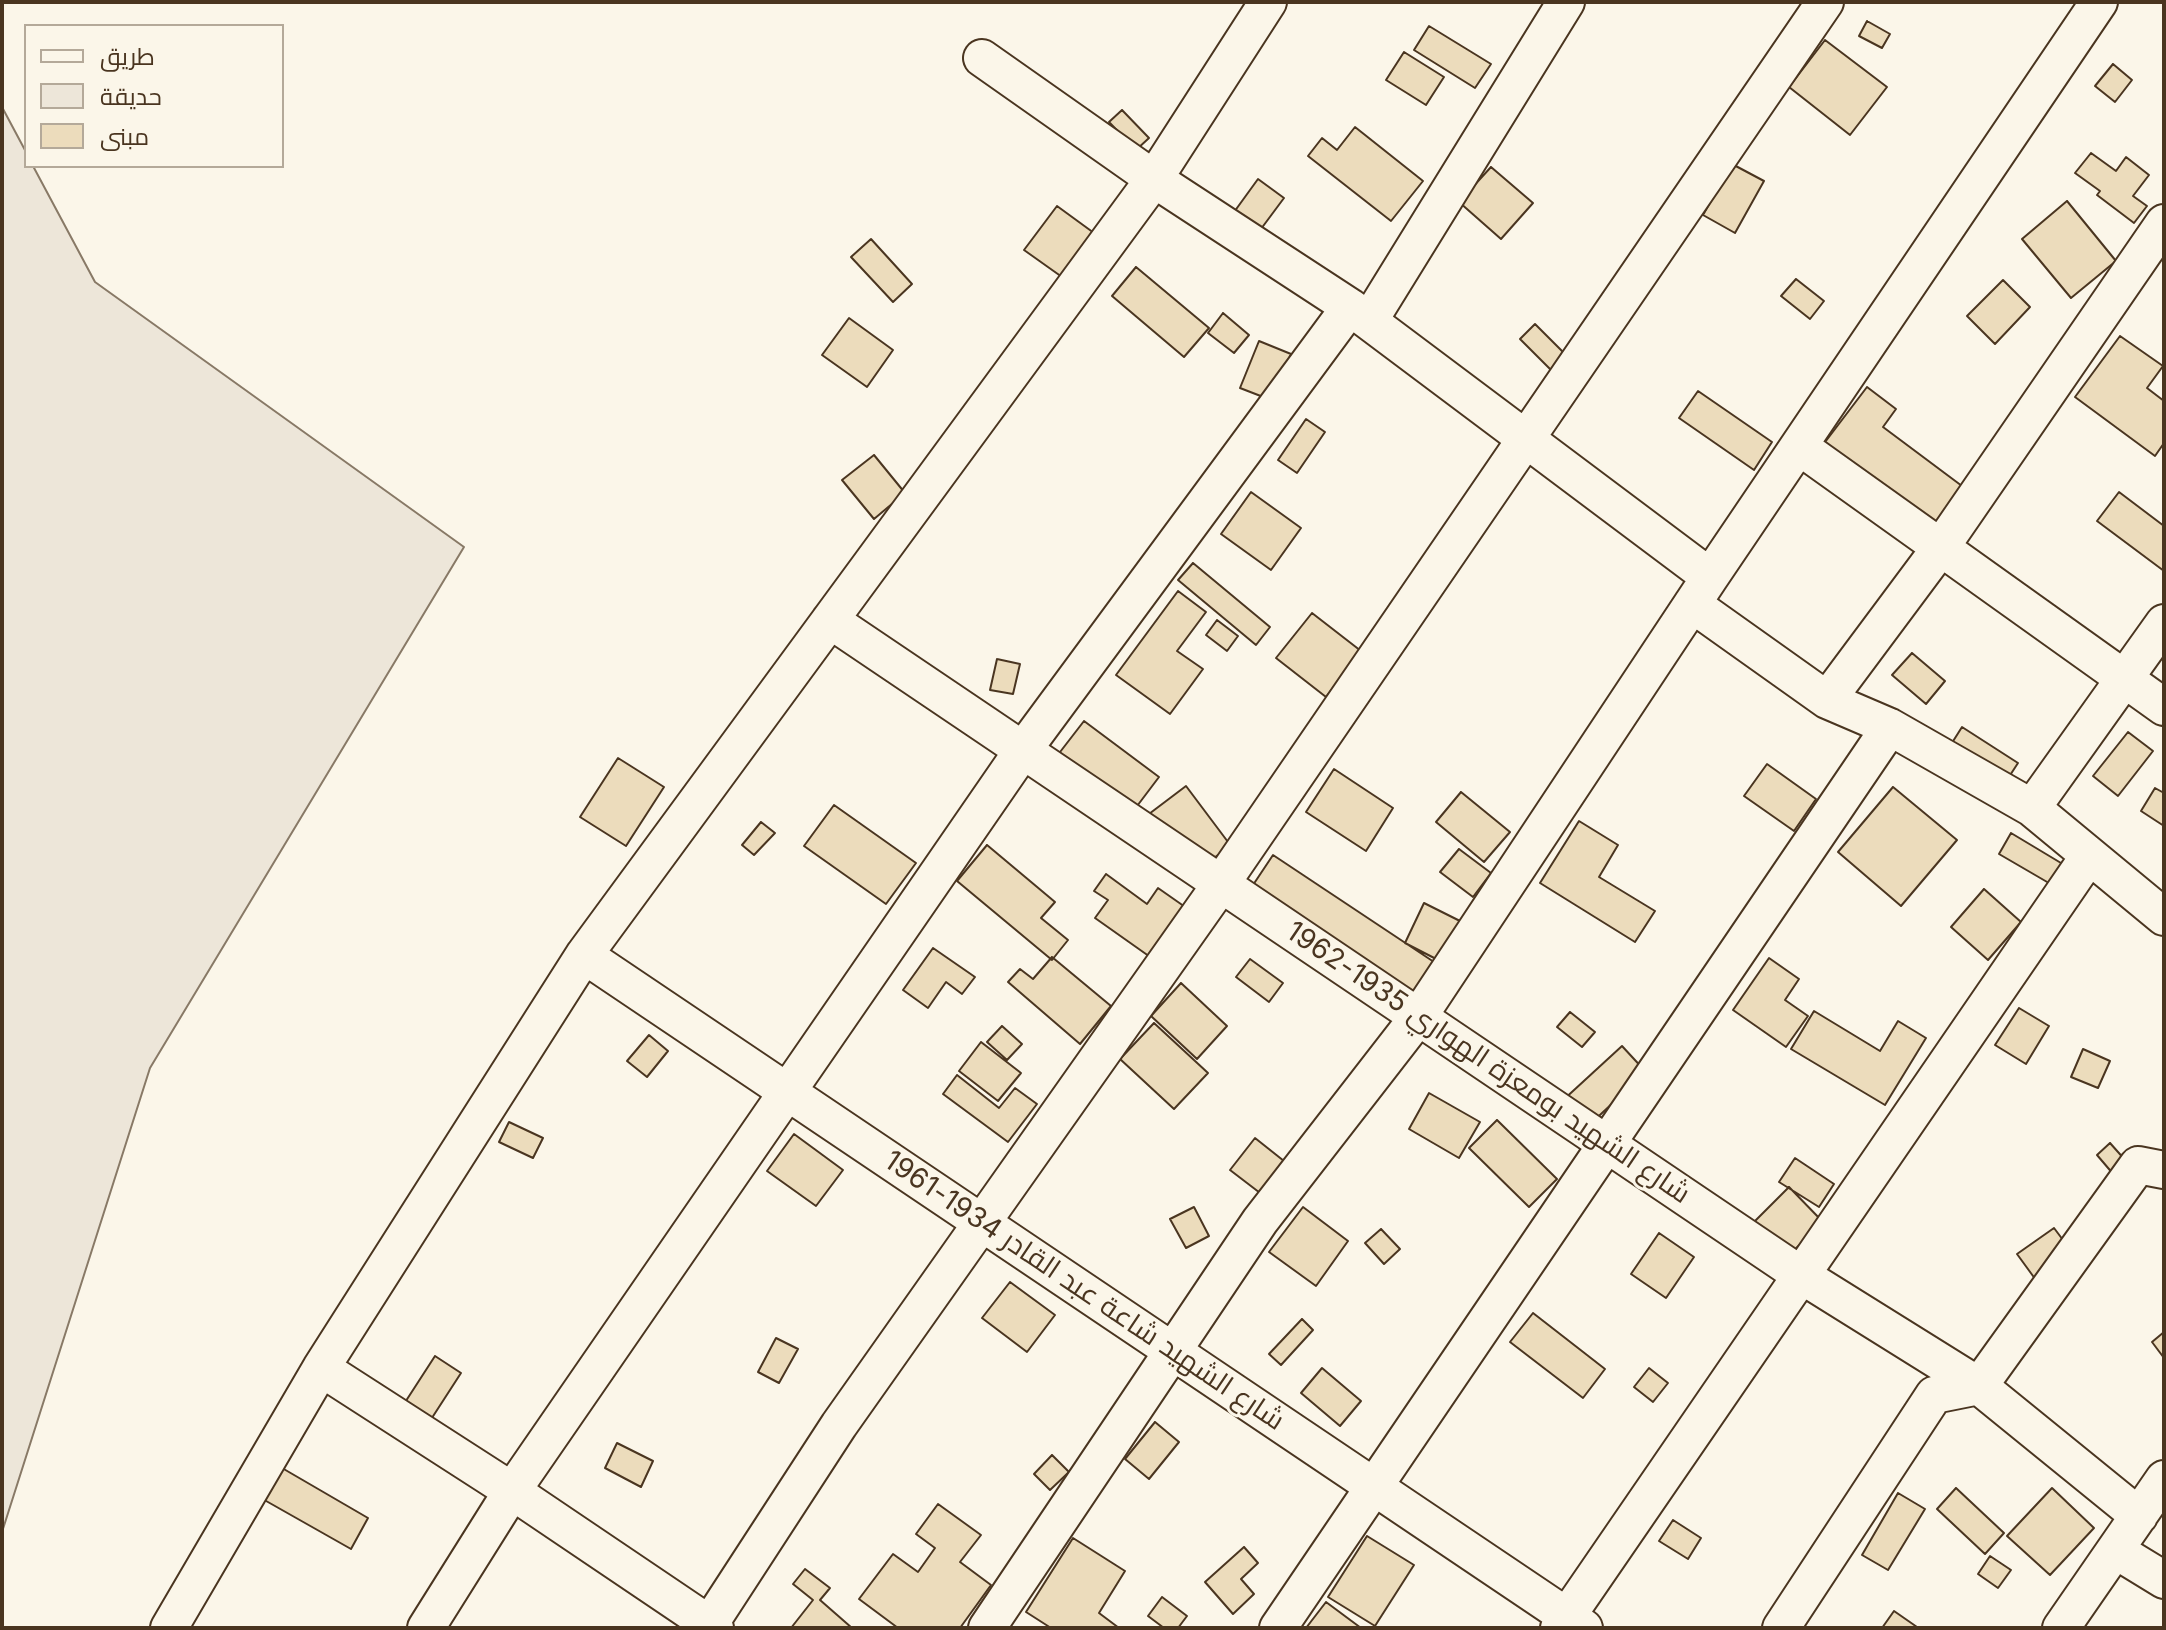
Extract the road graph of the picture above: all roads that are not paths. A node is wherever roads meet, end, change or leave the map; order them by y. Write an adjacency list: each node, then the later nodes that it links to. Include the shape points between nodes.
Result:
1 (1268, 2): 6 (street)
2 (1566, 2): 8 (street)
3 (1825, 2): 9 (street)
4 (2099, 2): 10 (street)
5 (982, 58): 6 (street)
6 (1154, 179): 8 (street); 13 (street)
7 (2164, 223): 11 (street)
8 (1360, 314): 9 (street); 19 (street)
9 (1526, 439): 12 (street); 22 (street)
10 (1800, 447): 11 (street); 12 (street)
11 (1941, 547): 15 (street); 16 (street)
12 (1701, 590): 16 (street); 25 (street)
13 (830, 620): 19 (street, شارع الشهيد بومعزة الهواري 1935-1962); 24 (street)
14 (2164, 623): 15 (street)
15 (2125, 679): 17 (street); 20 (street)
16 (1827, 700): 18 (street)
17 (2164, 707)
18 (1890, 727): 20 (street); 27 (street)
19 (1023, 750): 22 (street, شارع الشهيد بومعزة الهواري 1935-1962); 26 (street)
20 (2032, 808): 21 (street)
21 (2089, 856): 23 (street); 30 (street)
22 (1221, 884): 25 (street, شارع الشهيد بومعزة الهواري 1935-1962); 29 (street)
23 (2164, 917)
24 (584, 955): 26 (street, شارع الشهيد شاعة عبد القادر 1934-1961); 32 (street)
25 (1419, 1016): 27 (street, شارع الشهيد بومعزة الهواري 1935-1962); 31 (street, via 1260,1221)
26 (788, 1092): 29 (street, شارع الشهيد شاعة عبد القادر 1934-1961); 36 (street)
27 (1607, 1143): 30 (street, شارع الشهيد بومعزة الهواري 1935-1962); 35 (street)
28 (2151, 1168): 33 (street)
29 (982, 1223): 31 (street, شارع الشهيد شاعة عبد القادر 1934-1961); 41 (street, via 839,1425)
30 (1801, 1275): 33 (street, شارع الشهيد بومعزة الهواري 1935-1962); 40 (street)
31 (1174, 1351): 35 (street, شارع الشهيد شاعة عبد القادر 1934-1961); 44 (street)
32 (321, 1368): 36 (street); 42 (street)
33 (1979, 1386): 37 (street, شارع الشهيد بومعزة الهواري 1935-1962); 46 (street, via 1934,1395)
34 (2164, 1479): 37 (street)
35 (1374, 1486): 40 (street, شارع الشهيد شاعة عبد القادر 1934-1961); 45 (street)
36 (512, 1491): 41 (street); 43 (street)
37 (2139, 1516): 38 (street)
38 (2115, 1550): 39 (street); 47 (street)
39 (2164, 1580)
40 (1570, 1624)
41 (710, 1627)
42 (169, 1628)
43 (426, 1628)
44 (987, 1628)
45 (1278, 1628)
46 (1781, 1628)
47 (2061, 1628)

